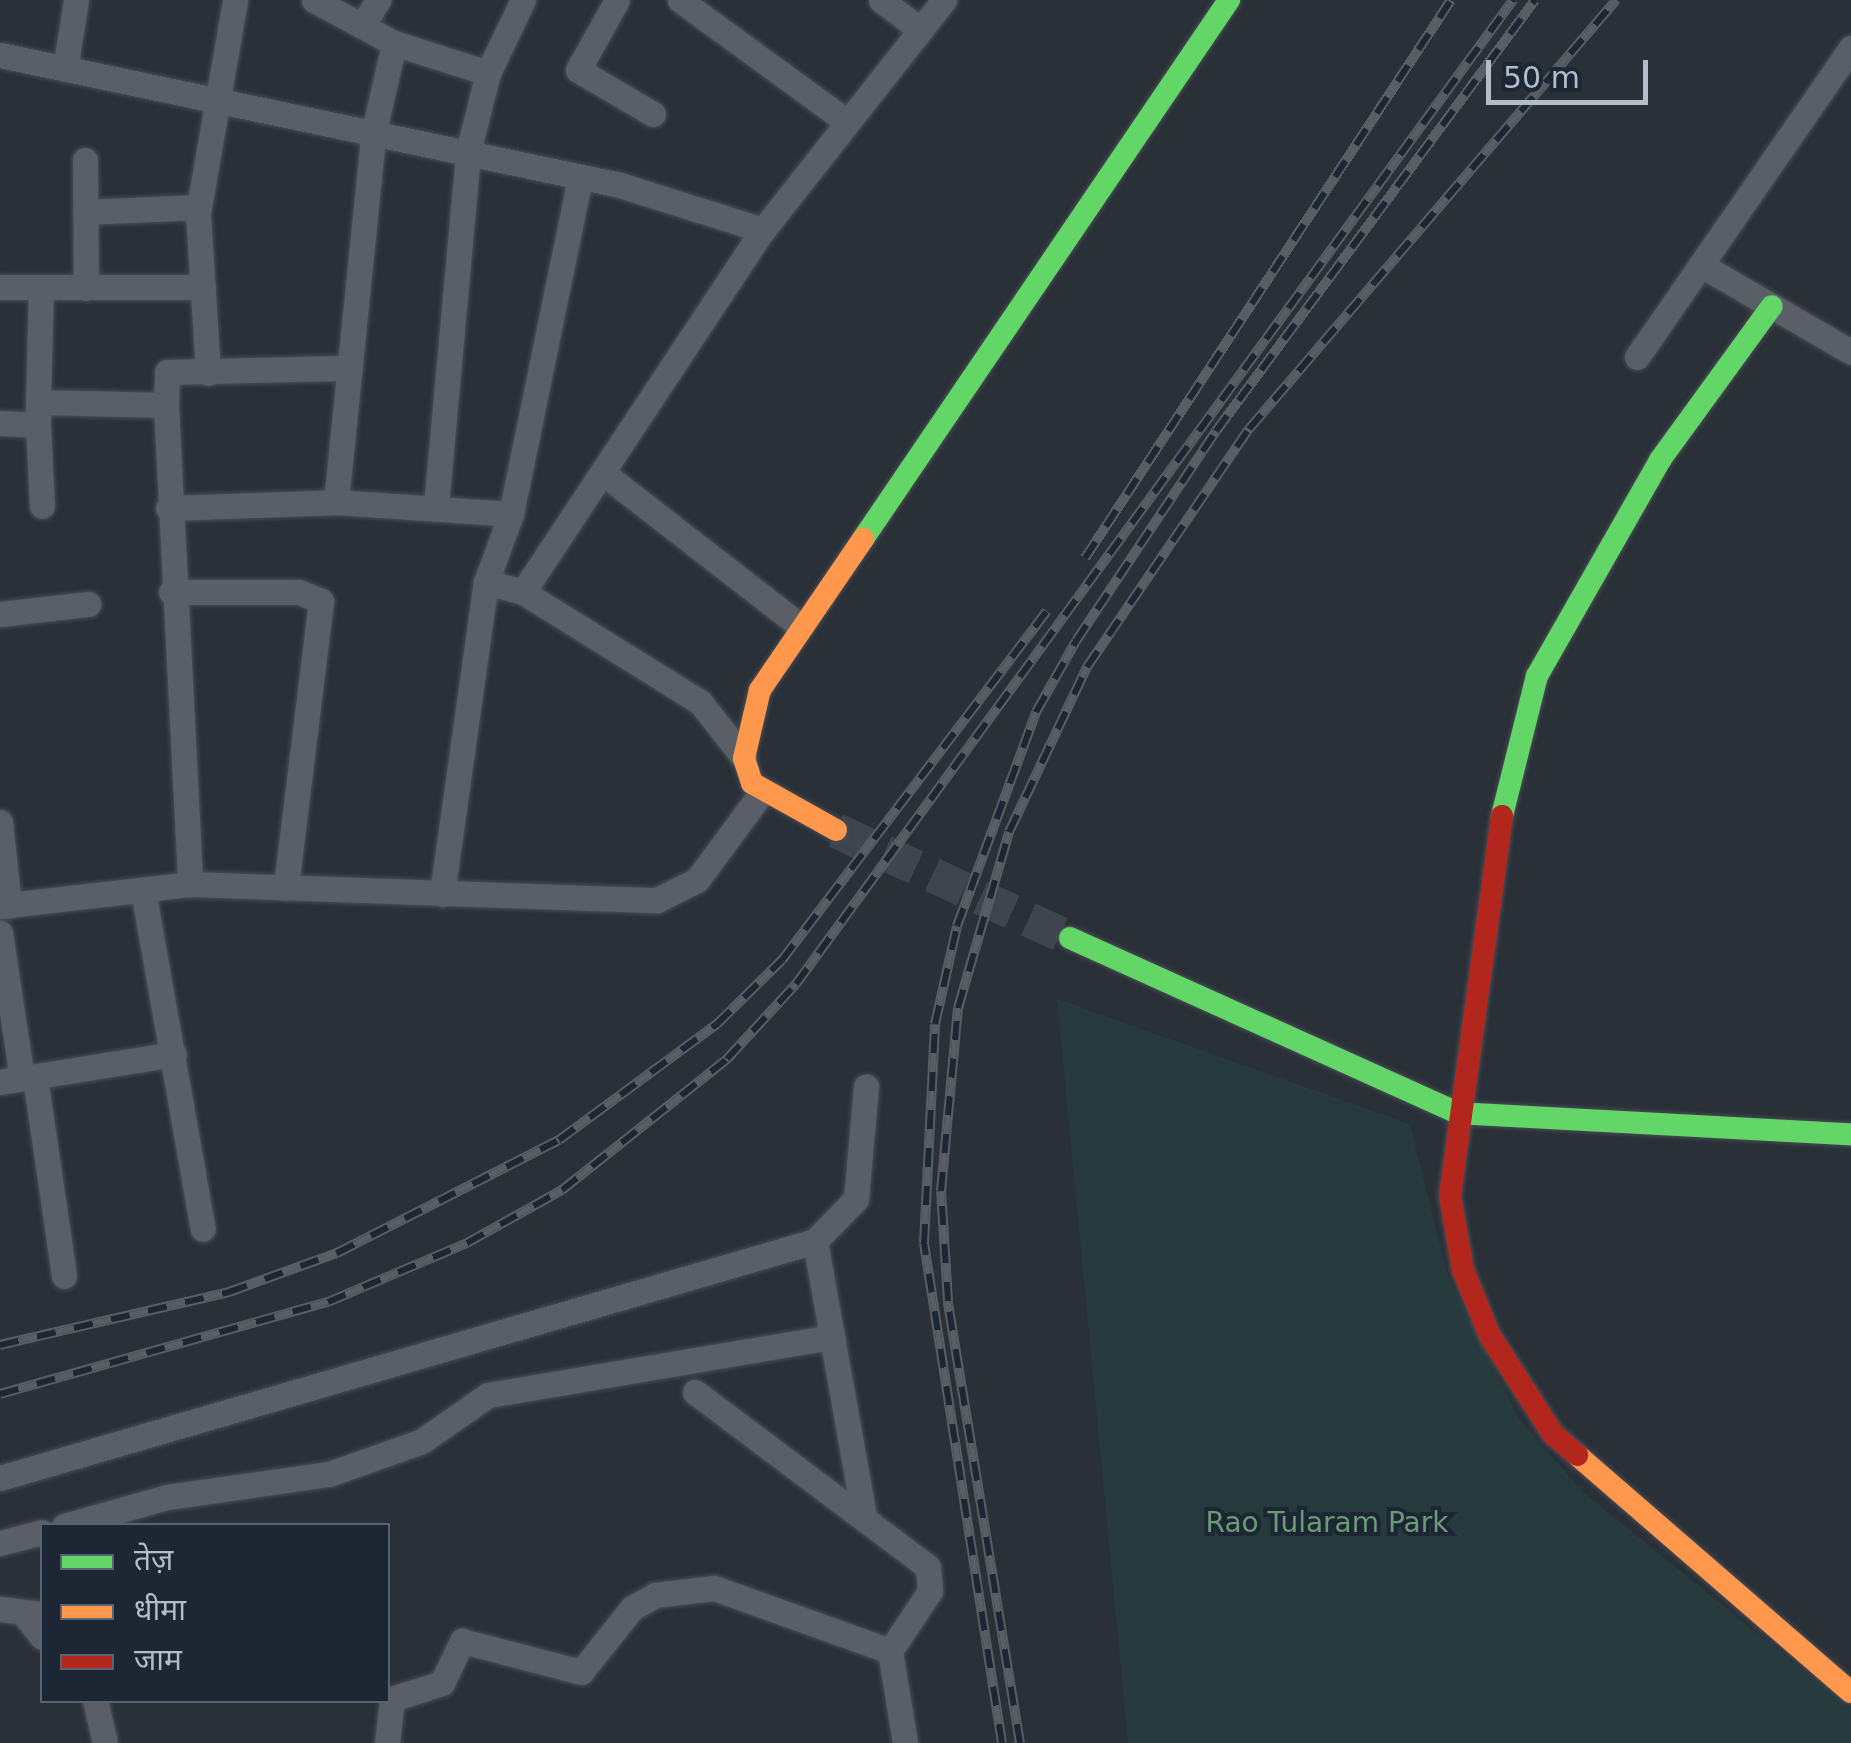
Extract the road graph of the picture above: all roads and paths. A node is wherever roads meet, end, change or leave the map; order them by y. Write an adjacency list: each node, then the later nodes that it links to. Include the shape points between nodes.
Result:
1 (76, 0): 16 (street)
2 (235, 0): 18 (street)
3 (378, 0): 11 (street)
4 (523, 0): 17 (street)
5 (617, 0): 19 (street, via 578,70)
6 (680, 0): 20 (street)
7 (881, 0): 12 (street)
8 (944, 0): 12 (street)
9 (1229, 0): 52 (street)
10 (324, 2): 11 (street)
11 (362, 26): 13 (street)
12 (921, 30): 20 (street)
13 (394, 43): 17 (street); 21 (street)
14 (1851, 48): 28 (street)
15 (0, 55): 16 (street)
16 (64, 69): 18 (street)
17 (488, 73): 22 (street)
18 (213, 100): 21 (street); 25 (street)
19 (653, 114)
20 (847, 122): 27 (street)
21 (374, 134): 22 (street); 36 (street)
22 (468, 152): 24 (street); 44 (street)
23 (85, 160): 26 (street)
24 (580, 176): 27 (street); 46 (street)
25 (199, 206): 26 (street); 29 (street)
26 (85, 212): 32 (street)
27 (763, 230): 41 (street)
28 (1701, 265): 33 (street); 35 (street)
29 (202, 286): 32 (street); 37 (street)
30 (0, 287): 31 (street)
31 (41, 288): 32 (street); 39 (street)
32 (86, 288)
33 (1772, 306): 34 (street); 67 (street, via 1660,460 1537,676 1494,847)
34 (1851, 352)
35 (1637, 356)
36 (350, 368): 37 (street); 42 (street)
37 (208, 373): 38 (street, via 166,372)
38 (166, 405): 39 (street); 45 (street)
39 (38, 414): 40 (street); 43 (street)
40 (0, 423)
41 (603, 473): 49 (street); 52 (street)
42 (336, 502): 44 (street); 45 (street)
43 (42, 506)
44 (436, 506): 46 (street)
45 (168, 508): 48 (street)
46 (512, 514): 47 (street)
47 (486, 582): 49 (street); 60 (street)
48 (171, 592): 57 (street); 58 (street, via 299,592 320,601)
49 (523, 592): 53 (street, via 700,702)
50 (88, 604): 51 (street)
51 (0, 614)
52 (800, 626): 53 (street, via 760,690)
53 (744, 758): 54 (street)
54 (760, 795): 56 (street); 60 (street, via 697,880 673,896)
55 (0, 822): 61 (street)
56 (836, 830)
57 (190, 884): 58 (street); 59 (street)
58 (286, 888): 60 (street)
59 (142, 890): 61 (street); 64 (street)
60 (442, 894)
61 (4, 906)
62 (0, 933): 65 (street)
63 (1070, 938): 67 (street)
64 (174, 1054): 65 (street); 69 (street)
65 (19, 1079): 71 (street)
66 (866, 1086): 70 (street, via 856,1199)
67 (1458, 1113): 68 (street); 82 (street, via 1450,1196 1462,1270 1529,1404 1589,1474)
68 (1851, 1134)
69 (203, 1229)
70 (815, 1240): 72 (street); 74 (street)
71 (64, 1276)
72 (832, 1337): 75 (street); 76 (street, via 488,1395 422,1441 329,1474 167,1498)
73 (694, 1392): 75 (street)
74 (0, 1478)
75 (864, 1515): 81 (street, via 919,1554 931,1577)
76 (75, 1523)
77 (40, 1533): 78 (street)
78 (0, 1543)
79 (21, 1612): 80 (street)
80 (40, 1634)
81 (890, 1650): 83 (street, via 707,1588 636,1604 582,1672 466,1638 442,1683); 88 (street)
82 (1851, 1692)
83 (390, 1701)
84 (97, 1703): 86 (street)
85 (388, 1703): 87 (street)
86 (105, 1743)
87 (388, 1743)
88 (905, 1743)

